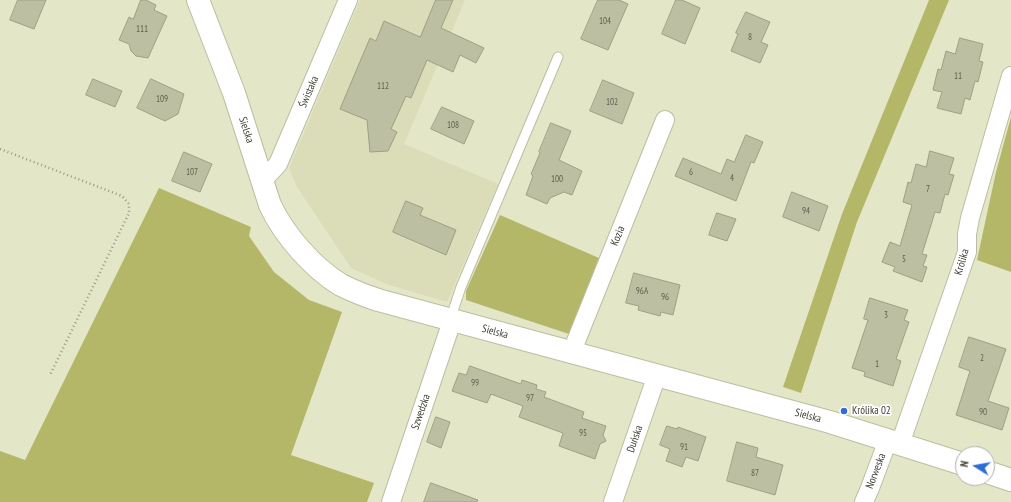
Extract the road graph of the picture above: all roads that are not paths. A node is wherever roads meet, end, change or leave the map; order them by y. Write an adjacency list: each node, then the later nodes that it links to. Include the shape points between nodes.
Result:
1 (198, 0): 6 (street, Sielska, via 234,93)
2 (348, 0): 6 (street, Świstaka, via 278,164)
3 (558, 57): 7 (lane, via 461,287)
4 (1011, 76): 10 (street, Królika, via 970,218 967,252)
5 (665, 120): 8 (street, Kozia)
6 (263, 180): 7 (street, Sielska, via 270,205 284,230 321,270 340,284 365,295)
7 (452, 321): 8 (street, Sielska); 14 (street, Szwedzka)
8 (573, 353): 9 (street, Sielska)
9 (657, 375): 10 (street, Sielska); 15 (street, Duńska)
10 (894, 442): 11 (street, Sielska); 16 (street, Norweska)
11 (955, 461)
12 (995, 475): 13 (street)
13 (1011, 480)
14 (391, 502)
15 (612, 502)
16 (864, 502)

